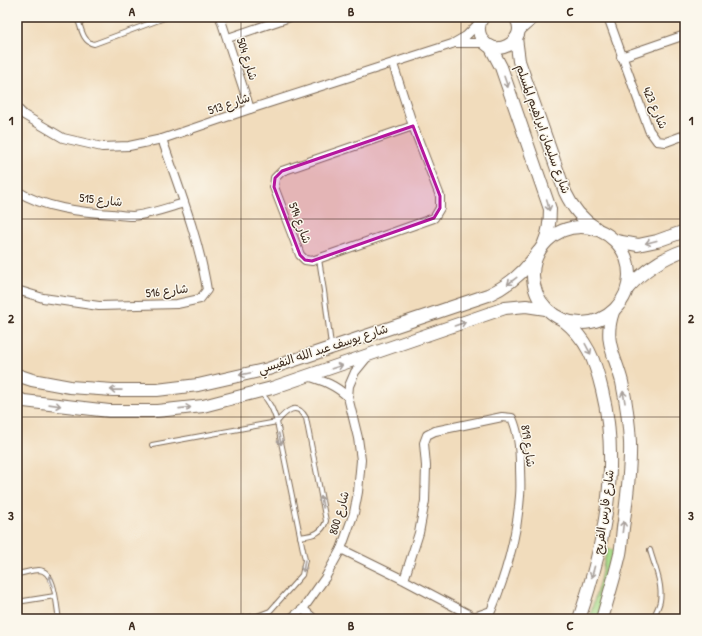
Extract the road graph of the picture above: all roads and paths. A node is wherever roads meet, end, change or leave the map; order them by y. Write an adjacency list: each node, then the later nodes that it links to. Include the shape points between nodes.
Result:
1 (77, 17): 10 (lane)
2 (94, 17): 10 (lane)
3 (167, 17): 10 (lane, via 94,44 86,40)
4 (220, 17): 13 (street, شارع 504)
5 (290, 17): 13 (street)
6 (515, 17): 11 (street, شارع سليمان ابراهيم المسلم)
7 (537, 17): 11 (street)
8 (608, 17): 16 (street, شارع 423)
9 (481, 19): 14 (street, شارع 513, via 466,36); 15 (street, شارع سليمان ابراهيم المسلم, via 479,30 481,37)
10 (79, 22)
11 (517, 35): 15 (street, via 513,42 502,48); 23 (street, شارع سليمان ابراهيم المسلم, via 519,61)
12 (685, 35): 16 (street)
13 (228, 38): 19 (street, شارع 504)
14 (452, 44): 15 (street, شارع 513); 17 (street, شارع 513)
15 (488, 44): 24 (street, شارع سليمان ابراهيم المسلم, one-way to 24, via 501,67)
16 (621, 57): 21 (street, شارع 423, via 649,130 657,141 666,142)
17 (394, 64): 19 (street, شارع 513); 20 (street, شارع 514)
18 (17, 108): 22 (street, شارع 513, via 24,115 64,138 102,146 129,146)
19 (250, 109): 22 (street, شارع 513)
20 (413, 126): 32 (street, شارع 514, via 440,196 440,208 434,218); 32 (street, شارع 514, via 282,171 275,178 274,188 300,255 305,260)
21 (685, 136)
22 (162, 139): 26 (street, شارع 516)
23 (548, 146): 24 (street, via 546,154 542,156); 27 (street, شارع سليمان ابراهيم المسلم, via 570,204)
24 (530, 153): 30 (street, شارع سليمان ابراهيم المسلم, one-way to 30, via 550,209 548,234)
25 (17, 191): 26 (street, شارع 515, via 54,206 132,216)
26 (184, 203): 34 (street, شارع 516, via 208,290 200,299 177,304 100,306 43,298)
27 (600, 231): 29 (street); 30 (street, via 585,227 570,228 555,234)
28 (685, 231): 29 (street, one-way to 29, via 643,244)
29 (616, 241): 33 (street, via 625,255 629,271)
30 (541, 249): 35 (street, via 533,267 533,282); 38 (street, شارع يوسف عبد الله النفيسي, one-way to 38, via 522,273 488,295)
31 (685, 250): 33 (street, via 652,266)
32 (319, 259): 38 (lane)
33 (628, 288): 36 (street, via 622,301)
34 (17, 290)
35 (546, 309): 37 (street); 39 (street, شارع يوسف عبد الله النفيسي, one-way to 35, via 505,308 526,306)
36 (612, 312): 37 (street, via 589,323); 60 (street, شارع فارس الفريح, one-way to 36, via 620,554 630,464 625,402 608,337)
37 (563, 320): 59 (street, شارع فارس الفريح, one-way to 59, via 577,333 593,358 605,399 610,442 610,486 599,551)
38 (331, 347): 40 (street, شارع يوسف عبد الله النفيسي, one-way to 40, via 268,369 156,390 70,387)
39 (368, 356): 41 (street, شارع يوسف عبد الله النفيسي, one-way to 39); 43 (street, شارع 800, via 355,372 349,386)
40 (17, 375)
41 (307, 376): 42 (street, شارع يوسف عبد الله النفيسي); 43 (street, via 338,388)
42 (260, 391): 44 (street, شارع يوسف عبد الله النفيسي, one-way to 42, via 109,411 157,411 203,406); 45 (lane, via 268,401)
43 (348, 397): 48 (street, شارع 800, via 358,438 360,477 354,513)
44 (17, 398)
45 (277, 422): 46 (lane); 47 (lane, one-way to 47); 47 (lane, one-way to 45, via 317,534 326,521 306,418 303,412 294,409 284,413)
46 (152, 445)
47 (300, 537): 56 (lane, one-way to 56, via 305,560 302,574 270,611)
48 (341, 549): 51 (street, شارع 819); 54 (street, شارع 800)
49 (650, 550): 61 (lane, via 660,588 660,601)
50 (17, 574): 52 (lane, one-way to 50, via 52,580 45,572 39,570)
51 (404, 580): 51 (street, شارع 819, via 474,617 491,611 502,585 520,496 520,453 512,418 502,417 435,431 427,435 424,443 425,501 419,533)
52 (55, 596): 53 (lane); 55 (lane)
53 (17, 602)
54 (303, 609): 57 (street, شارع 800); 58 (street)
55 (59, 619)
56 (236, 619)
57 (290, 619)
58 (314, 619)
59 (579, 619)
60 (602, 619)
61 (653, 619)

